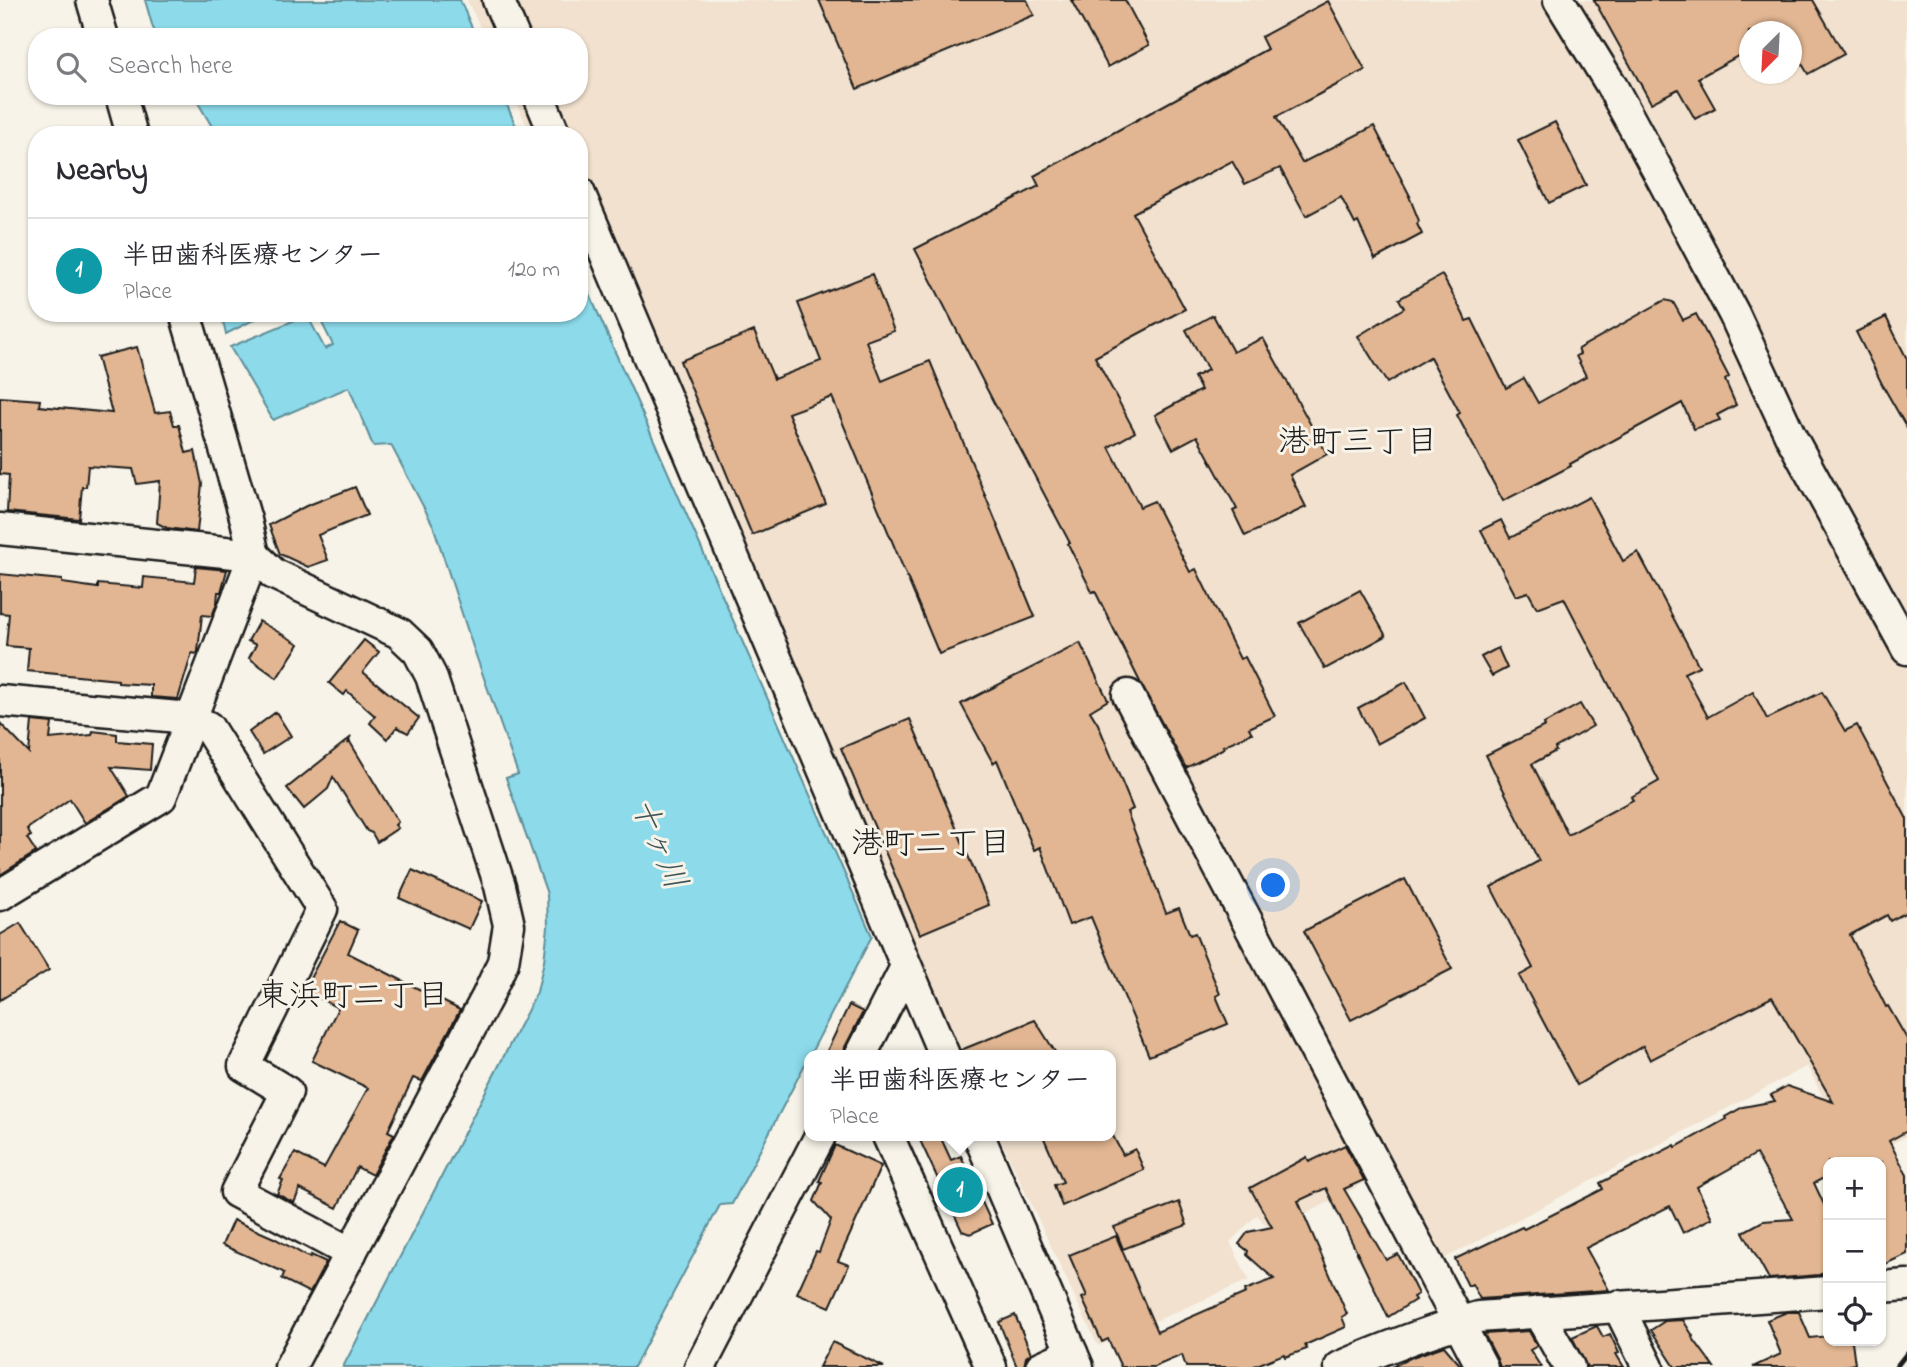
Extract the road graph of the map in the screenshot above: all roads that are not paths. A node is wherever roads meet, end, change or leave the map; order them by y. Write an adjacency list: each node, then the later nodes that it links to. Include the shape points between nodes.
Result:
1 (92, 0): 4 (street)
2 (498, 0): 5 (street)
3 (1559, 0): 14 (street, via 1684,220 1791,437)
4 (100, 28)
5 (510, 28)
6 (124, 105): 8 (street)
7 (543, 105): 9 (street)
8 (129, 126)
9 (551, 126)
10 (588, 213): 19 (street)
11 (188, 322): 13 (street)
12 (0, 529): 13 (street)
13 (254, 555): 17 (street); 25 (street, via 274,574 399,633 418,651 431,676 509,925 503,962 487,997)
14 (1907, 649)
15 (1128, 695): 31 (street)
16 (0, 701): 17 (street)
17 (191, 718): 18 (street, via 161,797); 25 (street, via 208,727 322,909 244,1066 287,1092 236,1192)
18 (0, 895)
19 (906, 967): 20 (street); 21 (street)
20 (864, 1050)
21 (941, 1050)
22 (817, 1141): 35 (street)
23 (890, 1141): 36 (street)
24 (981, 1141): 32 (street)
25 (351, 1253): 34 (street)
26 (1907, 1285): 27 (street)
27 (1886, 1287)
28 (1823, 1292): 29 (street)
29 (1618, 1306): 30 (street); 41 (street)
30 (1538, 1312): 31 (street); 40 (street)
31 (1458, 1322): 33 (street); 39 (street)
32 (1075, 1360): 37 (street)
33 (1382, 1360): 38 (street)
34 (290, 1367)
35 (700, 1367)
36 (991, 1367)
37 (1041, 1367)
38 (1340, 1367)
39 (1482, 1367)
40 (1569, 1367)
41 (1648, 1367)

